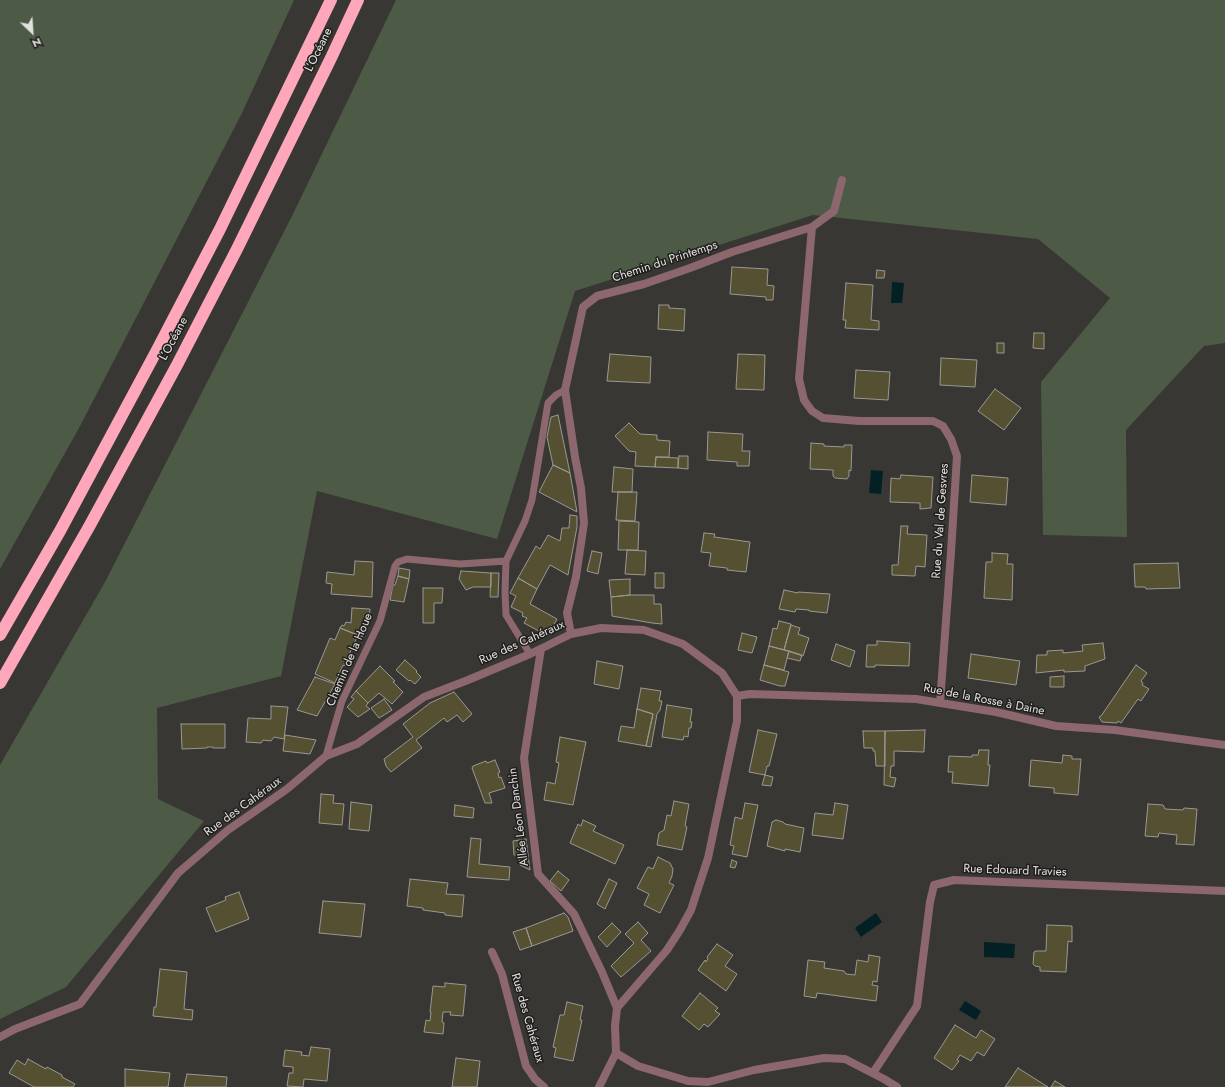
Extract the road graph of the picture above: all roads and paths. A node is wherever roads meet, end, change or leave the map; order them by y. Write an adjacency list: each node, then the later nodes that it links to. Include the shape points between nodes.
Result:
1 (331, 0): 8 (highway, L’Océane, via 220,229 60,531)
2 (358, 0): 11 (highway, L’Océane, via 240,242 180,358)
3 (842, 180): 4 (street, Chemin du Printemps, via 834,210)
4 (812, 227): 5 (street, Chemin du Printemps, via 732,252 644,284 597,296 583,307); 13 (street, Rue du Val de Gesvres, via 799,379 804,400 812,411 823,418 859,421 933,421 943,426 957,456)
5 (565, 390): 6 (lane, via 548,403 532,500); 7 (street, Chemin du Printemps, via 584,523 576,577 567,612)
6 (506, 561): 10 (lane, via 506,615); 15 (lane, Chemin de la Houe, via 460,564 408,559 396,564 380,621 342,702)
7 (571, 634): 9 (street, Rue des Cahéraux); 12 (street, Rue des Cahéraux, via 601,628 644,630 683,644 722,673)
8 (0, 635)
9 (541, 649): 10 (street, Rue des Cahéraux); 18 (street, Allée Léon Danchin, via 524,758 538,874 574,914)
10 (530, 654): 15 (street, Rue des Cahéraux, via 424,697 357,744)
11 (0, 684)
12 (737, 696): 13 (street, Rue de la Rosse à Daine, via 750,694 901,698); 18 (street, via 737,721 708,858 691,910 667,950)
13 (940, 703): 14 (street, Rue de la Rosse à Daine, via 996,712 1056,726 1116,730)
14 (1225, 745)
15 (326, 756): 19 (street, Rue des Cahéraux, via 288,789 228,830 178,873 80,1004)
16 (1225, 891): 21 (street, Rue Edouard Travies, via 954,880 934,886 917,1006)
17 (492, 952): 22 (street, Rue des Cahéraux, via 502,974 526,1066)
18 (617, 1008): 20 (street)
19 (0, 1037)
20 (616, 1053): 21 (street, via 638,1066 688,1082 708,1082 754,1070 824,1058 845,1059); 23 (street)
21 (873, 1073): 24 (street)
22 (544, 1087)
23 (599, 1087)
24 (897, 1087)

